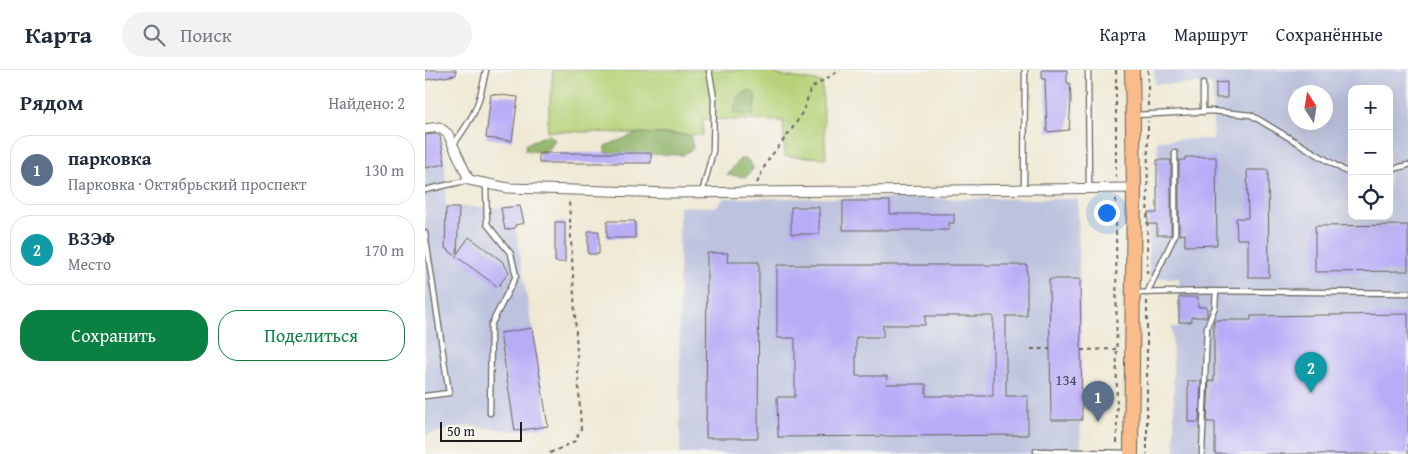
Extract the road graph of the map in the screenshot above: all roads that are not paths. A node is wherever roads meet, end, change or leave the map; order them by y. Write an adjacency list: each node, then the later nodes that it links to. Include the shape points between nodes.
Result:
1 (486, 70): 10 (lane, via 480,102)
2 (709, 70): 21 (lane, via 714,98 713,151)
3 (1025, 70): 19 (lane)
4 (1088, 70): 17 (lane)
5 (1132, 70): 8 (main road)
6 (1203, 84): 7 (lane)
7 (1203, 112): 8 (lane); 14 (lane, via 1251,115)
8 (1132, 116): 18 (main road)
9 (425, 129): 10 (street, via 439,127 448,134)
10 (453, 145): 15 (street)
11 (1175, 153): 24 (lane, via 1175,235)
12 (1408, 165): 13 (lane)
13 (1393, 169)
14 (1348, 172)
15 (469, 180): 16 (street); 20 (lane)
16 (486, 183): 21 (street, via 508,188); 27 (lane, via 487,224 511,254 516,276 491,325)
17 (1089, 188): 18 (street); 19 (street)
18 (1134, 188): 24 (main road)
19 (1024, 189): 21 (street)
20 (425, 190)
21 (702, 193)
22 (425, 233): 26 (lane, via 449,393)
23 (1216, 291): 24 (lane); 25 (lane); 30 (lane, via 1215,307 1207,327)
24 (1140, 293): 29 (main road)
25 (1408, 293)
26 (425, 396)
27 (490, 413)
28 (1036, 451): 29 (lane)
29 (1131, 453)
30 (1202, 454)

